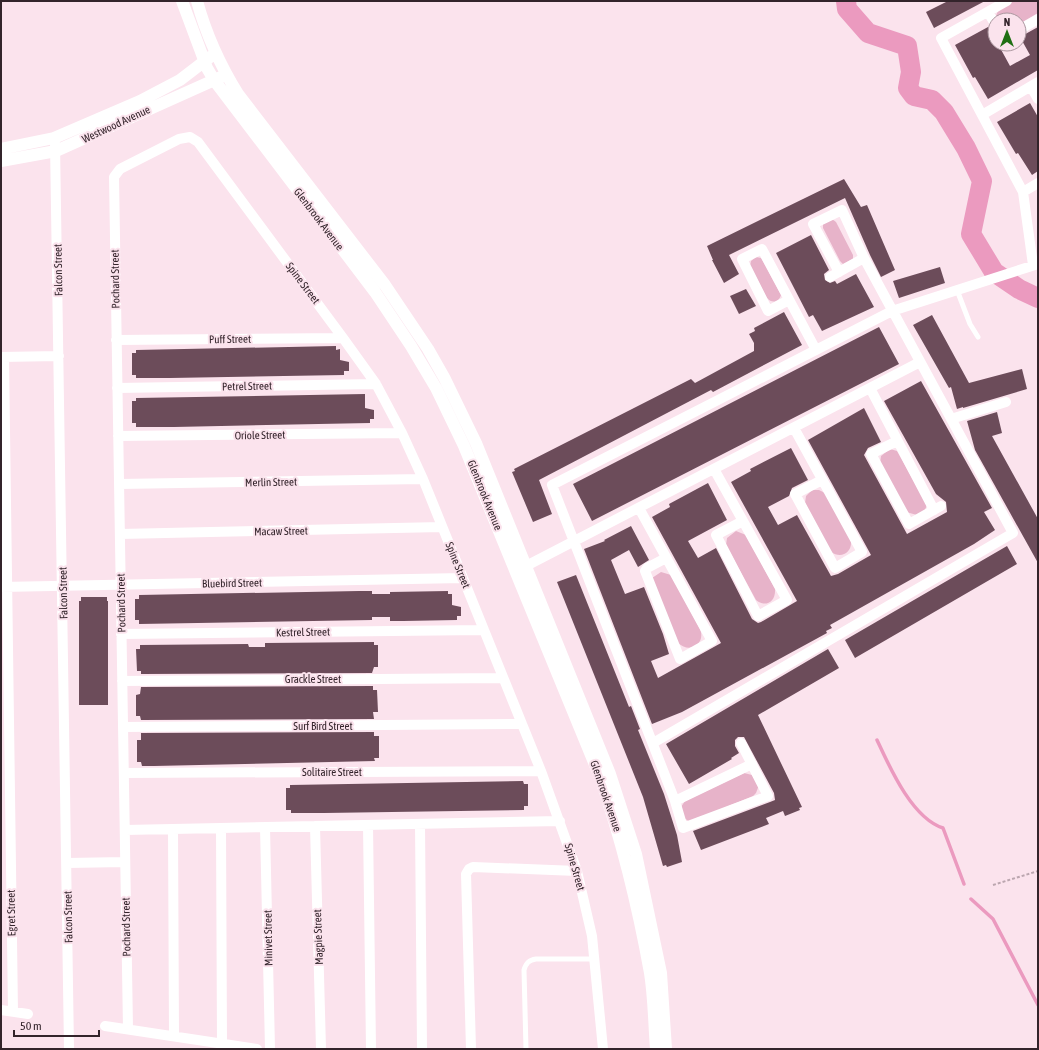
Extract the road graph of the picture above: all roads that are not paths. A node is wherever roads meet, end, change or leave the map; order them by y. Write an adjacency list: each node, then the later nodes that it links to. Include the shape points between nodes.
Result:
1 (182, 1): 9 (street, Glenbrook Avenue)
2 (197, 1): 8 (street, Glenbrook Avenue)
3 (1007, 1): 4 (street)
4 (988, 12)
5 (987, 13): 14 (street, via 941,38)
6 (1038, 19): 7 (street)
7 (1027, 25)
8 (216, 54): 9 (street, Westwood Avenue); 10 (street, Glenbrook Avenue)
9 (204, 61): 11 (street, Glenbrook Avenue); 15 (street, Westwood Avenue, via 180,80 140,101)
10 (226, 74): 11 (street, Westwood Avenue); 54 (street, Glenbrook Avenue, via 238,94 385,285 428,349 473,437)
11 (214, 80): 17 (street, Westwood Avenue); 100 (street, Glenbrook Avenue, via 375,292 427,371 464,446 612,812 625,853 650,974)
12 (1034, 84): 13 (street); 14 (street)
13 (1038, 99)
14 (982, 115): 21 (street)
15 (54, 138): 16 (street, Westwood Avenue); 17 (street, Falcon Street)
16 (1, 149)
17 (56, 151): 18 (street, Westwood Avenue); 31 (street, Falcon Street)
18 (1, 161)
19 (114, 177): 28 (street, Spine Street, via 116,172 127,165 179,138 190,137 198,142); 29 (street, Pochard Street)
20 (1038, 183): 21 (street)
21 (1022, 192): 23 (street)
22 (864, 258): 22 (street, via 842,210 813,224 834,275); 26 (street)
23 (1035, 264): 24 (street)
24 (957, 290): 26 (street); 27 (lane, via 970,324)
25 (789, 300): 25 (street, via 762,249 742,259 768,311); 30 (street)
26 (892, 311): 30 (street); 33 (street)
27 (978, 337)
28 (343, 338): 29 (street, Puff Street); 34 (street, Spine Street)
29 (116, 340): 35 (street, Pochard Street)
30 (816, 350): 52 (street, via 552,485)
31 (59, 356): 32 (street); 57 (street, Falcon Street)
32 (2, 357): 51 (street, Egret Street)
33 (920, 362): 36 (street); 38 (street)
34 (376, 384): 35 (street, Petrel Street); 40 (street, Spine Street)
35 (117, 388): 41 (street, Pochard Street)
36 (870, 388): 39 (street); 42 (street)
37 (1006, 402): 38 (street)
38 (951, 419): 66 (street, via 1013,533)
39 (794, 428): 43 (street); 45 (street)
40 (402, 433): 41 (street, Oriole Street); 44 (street, Spine Street)
41 (118, 436): 46 (street, Pochard Street)
42 (897, 441): 42 (street, via 938,508 909,524 871,454)
43 (714, 469): 47 (street); 48 (street)
44 (423, 480): 46 (street, Merlin Street); 49 (street, Spine Street)
45 (822, 480): 45 (street, via 862,552 835,568 795,494)
46 (119, 484): 50 (street, Pochard Street)
47 (639, 508): 52 (street); 53 (street)
48 (743, 521): 48 (street, via 787,600 758,616 716,535)
49 (442, 528): 50 (street, Macaw Street); 55 (street, Spine Street)
50 (120, 534): 56 (street, Pochard Street)
51 (4, 537): 58 (street, Egret Street)
52 (574, 541): 54 (street); 66 (street)
53 (666, 558): 53 (street, via 645,571 680,659 712,642)
54 (526, 566): 101 (street, Glenbrook Avenue, via 610,774 636,854 661,973)
55 (463, 578): 56 (street, Bluebird Street); 59 (street, Spine Street)
56 (121, 585): 57 (street, Bluebird Street); 60 (street, Pochard Street)
57 (63, 586): 58 (street, Bluebird Street); 81 (street, Falcon Street)
58 (4, 587): 61 (street, Egret Street)
59 (484, 630): 60 (street, Kestrel Street); 62 (street, Spine Street)
60 (121, 634): 63 (street, Pochard Street)
61 (4, 636): 85 (street, Egret Street)
62 (503, 678): 63 (street, Grackle Street); 64 (street, Spine Street)
63 (122, 681): 65 (street, Pochard Street)
64 (522, 724): 65 (street, Surf Bird Street); 69 (street, Spine Street)
65 (123, 728): 70 (street, Pochard Street)
66 (652, 743): 71 (street)
67 (741, 743): 68 (street)
68 (752, 764): 71 (street); 71 (street, via 768,796 683,828)
69 (541, 771): 70 (street, Solitaire Street); 72 (street, Spine Street)
70 (124, 773): 79 (street, Pochard Street)
71 (675, 801)
72 (560, 821): 73 (street); 82 (street, Spine Street)
73 (420, 824): 74 (street); 96 (street)
74 (368, 825): 75 (street); 95 (street)
75 (315, 826): 76 (street); 94 (street, Magpie Street)
76 (265, 827): 77 (street); 93 (street, Minivet Street)
77 (221, 828): 78 (street); 90 (street)
78 (173, 829): 79 (street); 89 (street)
79 (125, 830): 80 (street, Pochard Street)
80 (125, 862): 81 (street); 88 (street, Pochard Street)
81 (67, 863): 91 (street, Falcon Street)
82 (577, 870): 83 (street, Spine Street); 97 (street, via 473,867 466,874)
83 (595, 959): 98 (lane, via 536,959 526,964); 99 (street, Spine Street)
84 (1, 1010): 85 (street)
85 (13, 1012): 86 (street)
86 (28, 1014)
87 (105, 1026): 88 (street)
88 (128, 1030): 89 (street)
89 (174, 1036): 90 (street)
90 (222, 1044): 92 (street)
91 (69, 1049)
92 (257, 1049)
93 (270, 1049)
94 (321, 1049)
95 (371, 1049)
96 (422, 1049)
97 (471, 1049)
98 (526, 1049)
99 (603, 1049)
100 (656, 1049)
101 (666, 1049)

